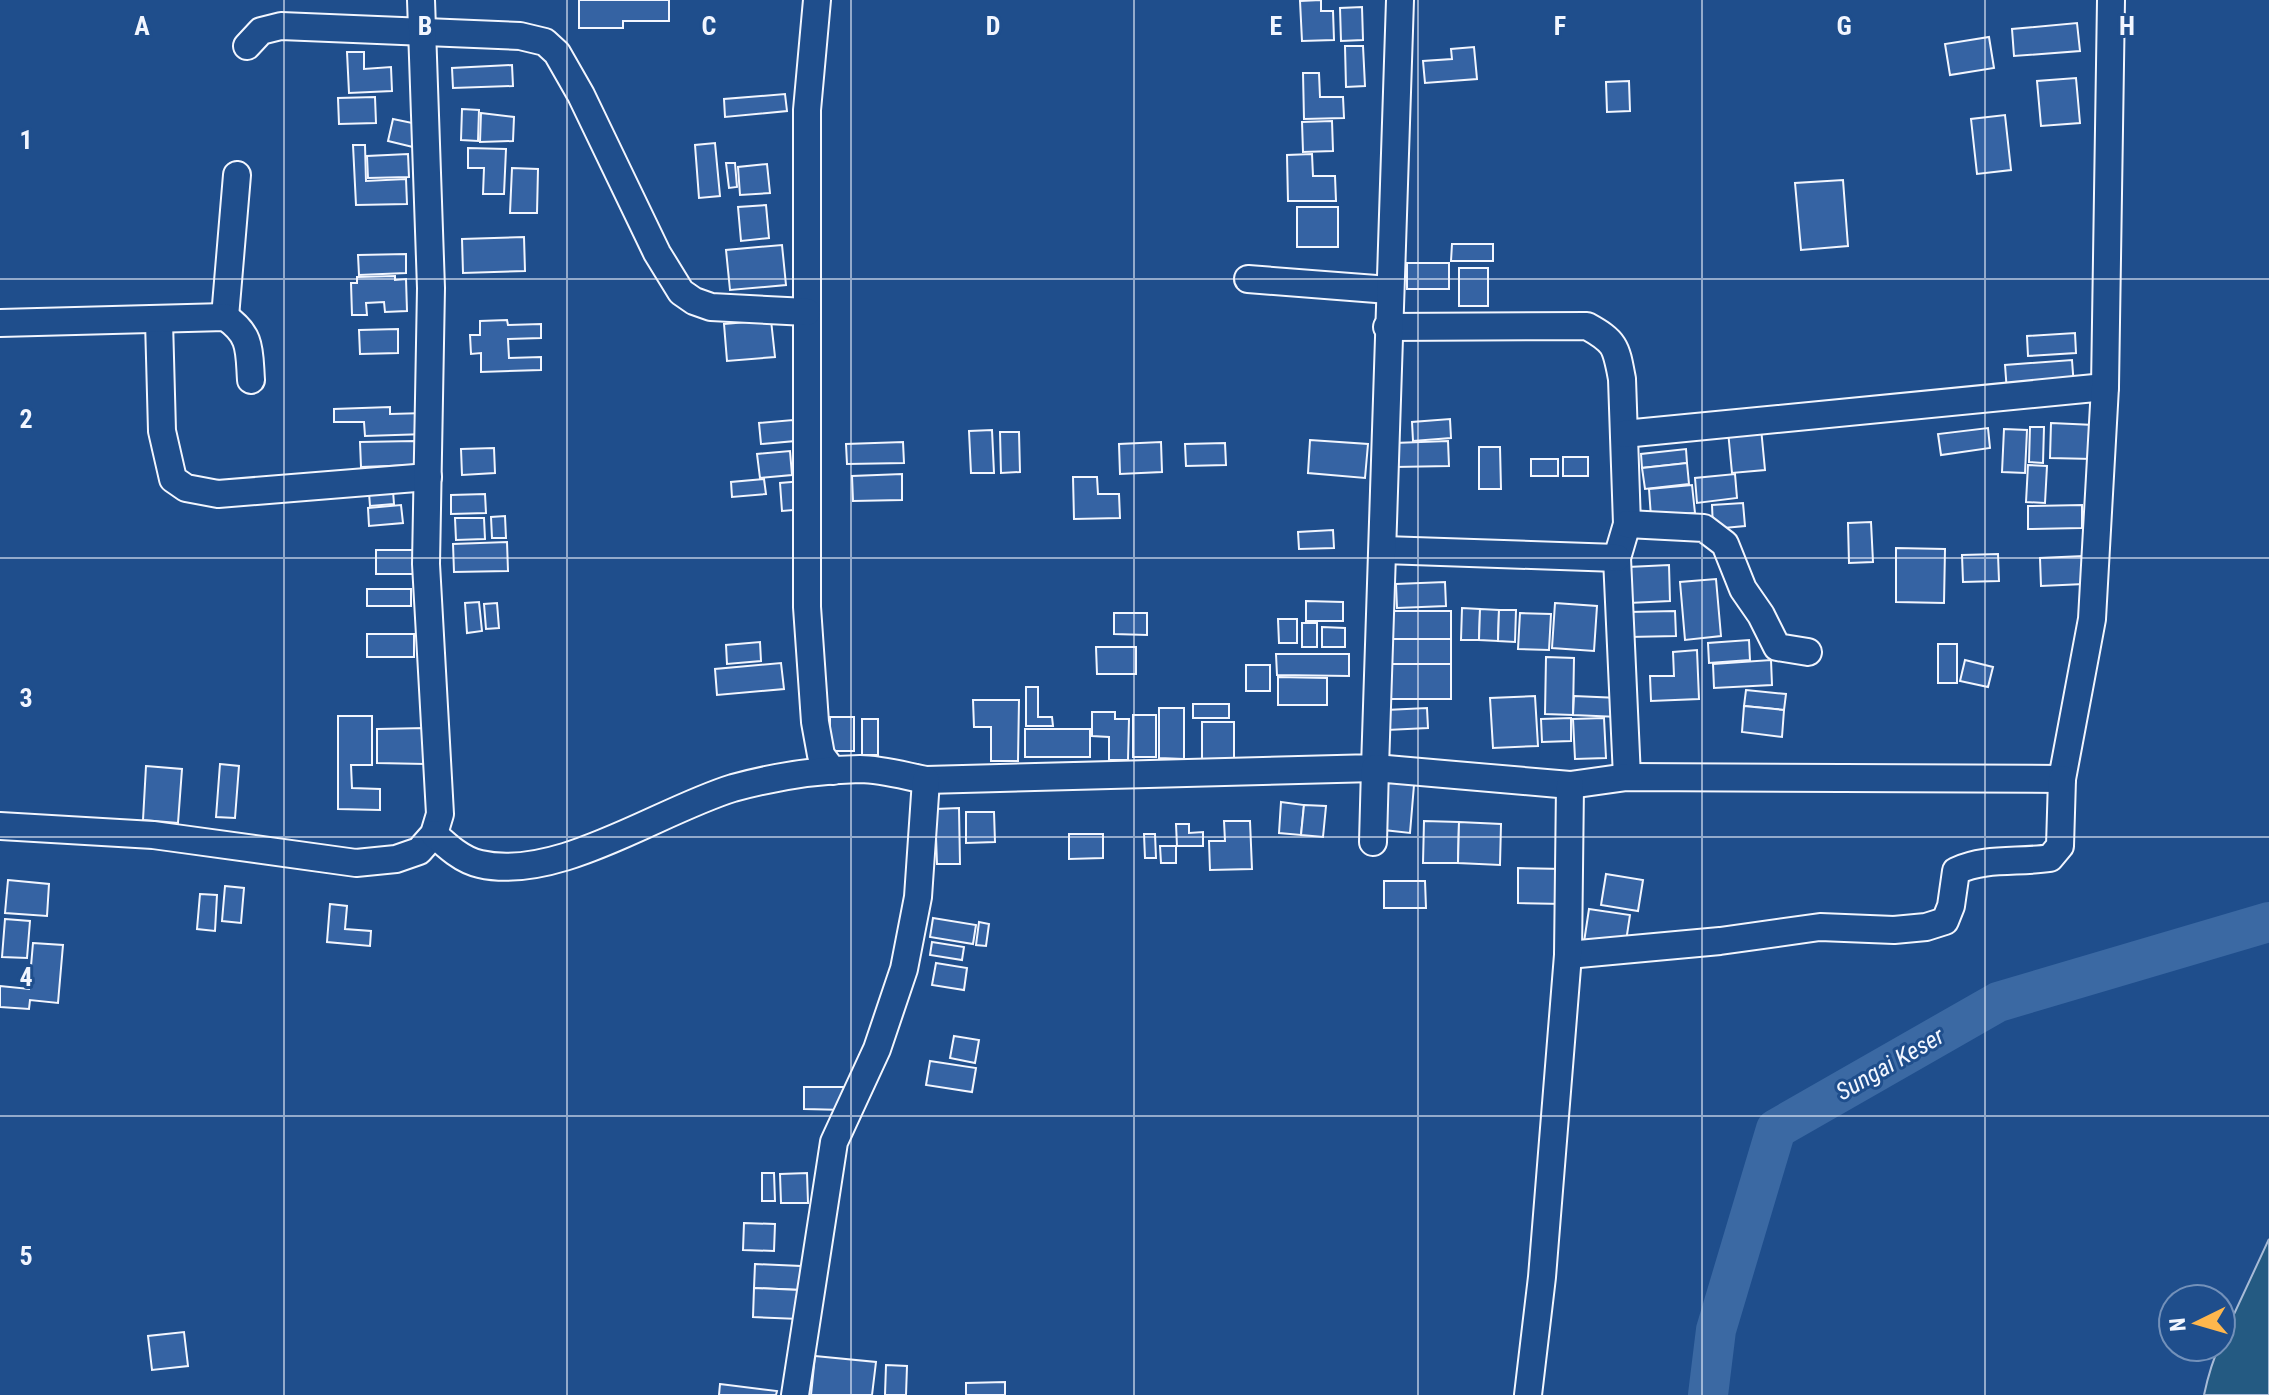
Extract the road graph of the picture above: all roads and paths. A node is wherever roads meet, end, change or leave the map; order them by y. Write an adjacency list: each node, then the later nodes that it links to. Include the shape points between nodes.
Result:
1 (421, 0): 5 (street)
2 (817, 0): 10 (street, via 807,110)
3 (1400, 0): 9 (street)
4 (2111, 0): 16 (street)
5 (421, 32): 6 (street, via 281,26 261,31); 10 (street, via 545,42 581,95 681,292 711,307); 18 (street, via 431,288)
6 (247, 46)
7 (237, 175): 11 (street)
8 (1248, 279): 9 (street)
9 (1389, 290): 14 (street)
10 (807, 312): 24 (street, via 807,607 815,722 821,755)
11 (225, 317): 12 (street); 15 (street, via 240,327 249,344)
12 (159, 321): 13 (street); 18 (street, via 162,431 173,479 186,488 218,494)
13 (0, 323)
14 (1387, 327): 17 (street, via 1587,326 1609,338 1618,356); 20 (street)
15 (251, 380)
16 (2105, 387): 17 (street); 26 (street, via 2092,619)
17 (1624, 434): 19 (street)
18 (428, 477): 30 (street, via 426,564 440,814)
19 (1627, 524): 21 (street); 22 (street, via 1704,528 1725,544 1743,589 1777,647)
20 (1384, 550): 21 (street); 23 (street)
21 (1617, 558): 25 (street)
22 (1808, 652)
23 (1375, 768): 27 (street); 28 (street); 31 (street)
24 (833, 771): 27 (street, via 863,769); 30 (street, via 733,788 552,862 479,864)
25 (1627, 777): 26 (street); 28 (street)
26 (2062, 779): 32 (street, via 2060,846 2050,858 1992,860 1956,871 1945,921 1894,930 1820,927)
27 (926, 780): 33 (street, via 918,897 904,969 877,1049 834,1142)
28 (1570, 785): 32 (street)
29 (0, 826): 30 (street, via 153,835 356,863 419,851)
30 (434, 834)
31 (1373, 842)
32 (1568, 955): 34 (street)
33 (795, 1395)
34 (1528, 1395)

